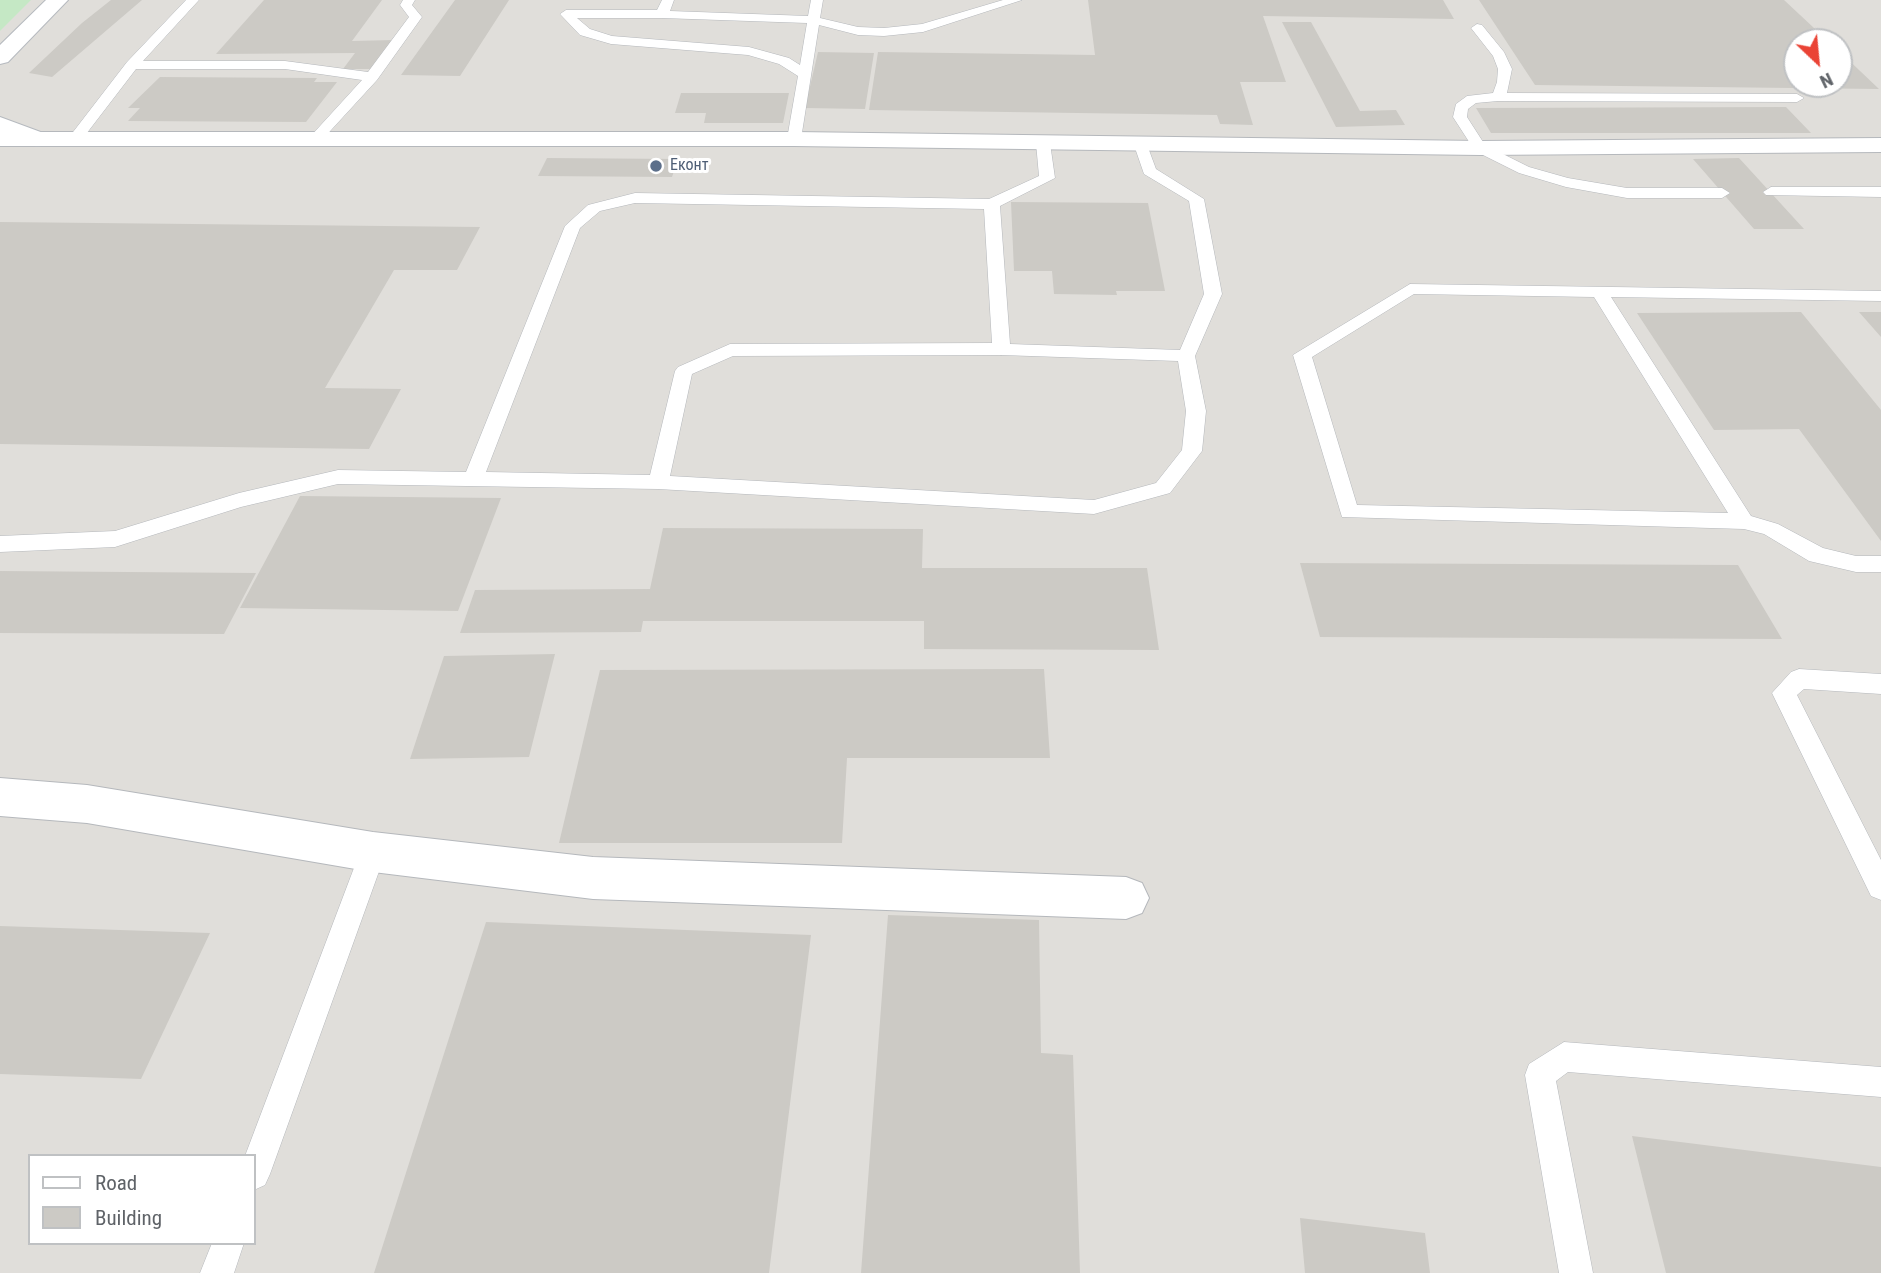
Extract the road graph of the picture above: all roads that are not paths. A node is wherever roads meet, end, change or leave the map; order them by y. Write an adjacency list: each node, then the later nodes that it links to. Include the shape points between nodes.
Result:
1 (193, 0): 13 (lane)
2 (409, 0): 15 (lane, via 406,5 416,17)
3 (572, 0): 8 (lane)
4 (668, 0): 9 (lane)
5 (817, 0): 10 (lane)
6 (1016, 0): 10 (lane, via 923,28 884,32)
7 (53, 2): 12 (street)
8 (566, 14): 9 (lane); 14 (lane, via 585,32 611,40 749,51 784,61)
9 (662, 14): 10 (lane)
10 (814, 20): 14 (lane)
11 (1477, 28): 16 (lane, via 1505,69)
12 (0, 57)
13 (132, 65): 15 (lane, via 285,65); 22 (lane)
14 (804, 74): 23 (lane)
15 (372, 78): 19 (lane)
16 (1499, 97): 17 (lane); 28 (lane, via 1472,99 1461,107 1460,117)
17 (1783, 98)
18 (0, 124): 21 (street)
19 (316, 138): 22 (street); 23 (street)
20 (0, 139): 21 (street)
21 (37, 139): 22 (street); 25 (street)
22 (75, 139)
23 (794, 139): 24 (street)
24 (1043, 143): 26 (street); 32 (lane, via 1047,178)
25 (0, 145)
26 (1141, 145): 28 (street); 36 (lane, via 1149,171 1196,199 1213,294)
27 (1881, 145): 28 (street)
28 (1480, 148): 31 (lane, via 1524,170 1566,182 1627,193)
29 (1771, 192): 30 (lane)
30 (1881, 192)
31 (1722, 193)
32 (992, 204): 35 (lane); 37 (lane, via 635,198 594,208 573,226)
33 (1599, 292): 34 (lane); 39 (lane); 39 (lane, via 1410,289 1302,355 1349,512)
34 (1881, 296)
35 (1001, 349): 36 (lane); 38 (lane, via 730,350 684,371)
36 (1186, 356): 38 (lane, via 1196,411 1192,451 1163,488 1094,507)
37 (473, 480): 38 (lane); 40 (lane, via 338,477 239,500 115,539)
38 (658, 482)
39 (1744, 521): 41 (lane, via 1771,529 1817,555)
40 (0, 544)
41 (1881, 564)
42 (1881, 684): 45 (lane, via 1799,679 1784,693)
43 (0, 797): 44 (street, via 88,804)
44 (373, 852): 46 (street, via 593,878); 48 (lane)
45 (1881, 887)
46 (1126, 898)
47 (1881, 1082): 51 (lane, via 1564,1057 1540,1075)
48 (256, 1169)
49 (227, 1245): 50 (lane)
50 (217, 1273)
51 (1576, 1273)

